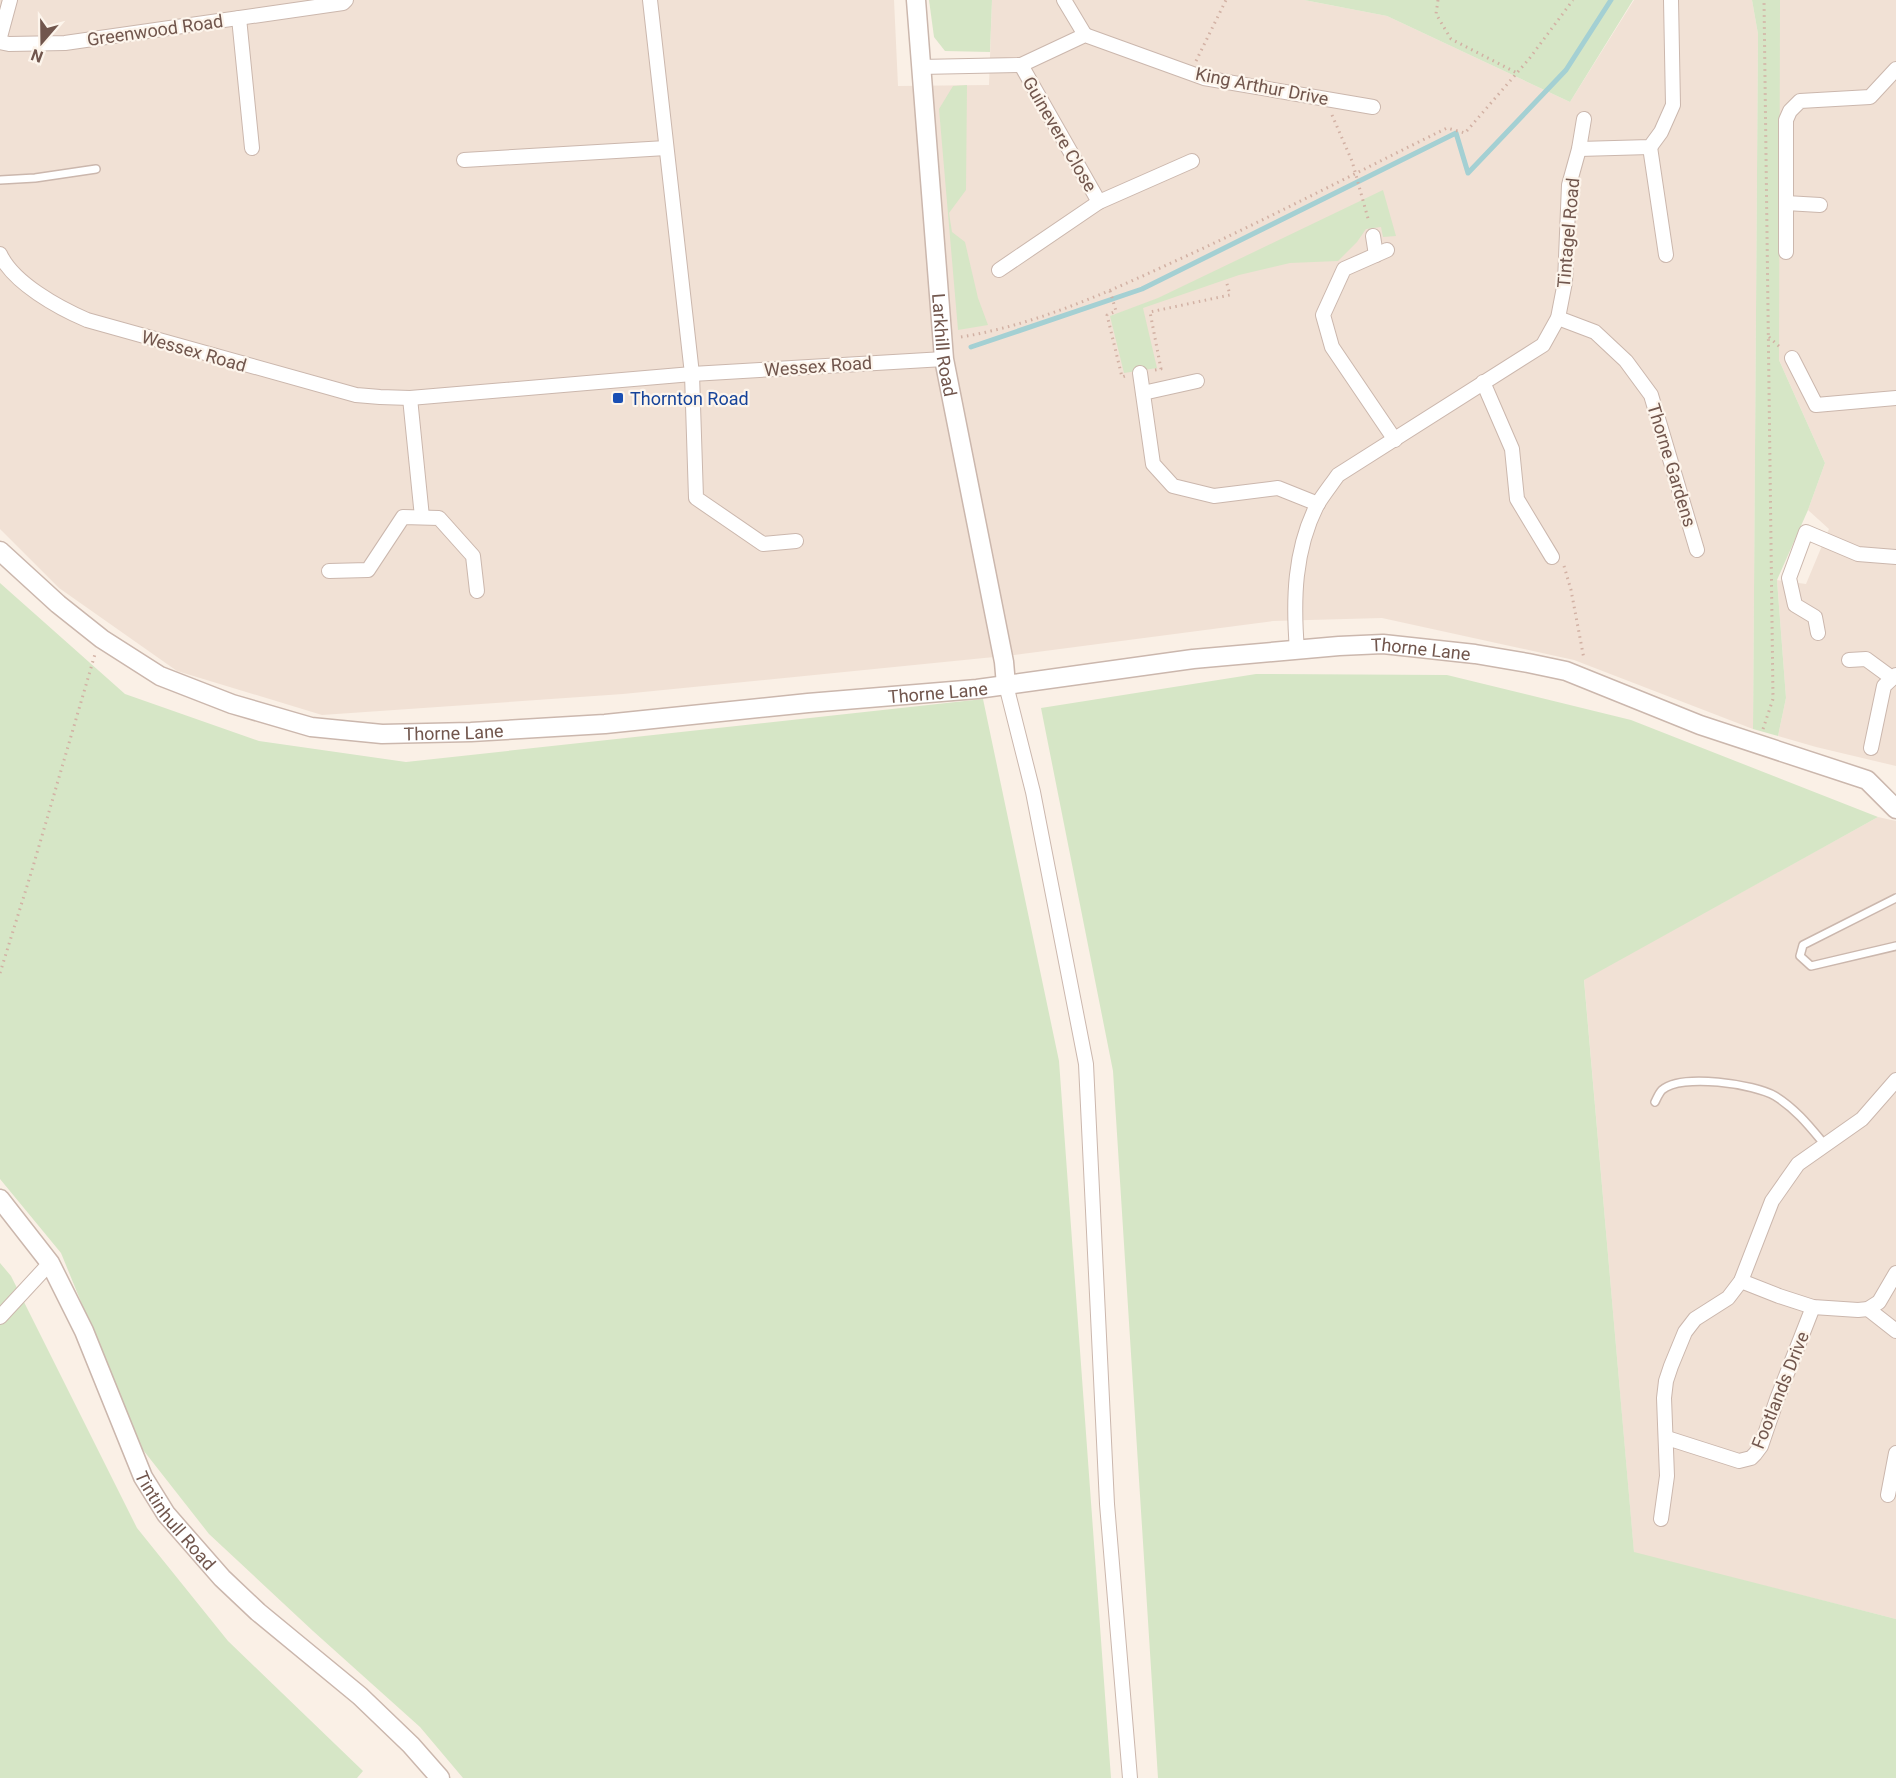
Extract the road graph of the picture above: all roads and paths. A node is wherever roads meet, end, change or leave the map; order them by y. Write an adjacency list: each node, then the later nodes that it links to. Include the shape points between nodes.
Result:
1 (10, 0): 13 (street)
2 (345, 0): 11 (street, Greenwood Road)
3 (650, 0): 25 (street)
4 (916, 0): 16 (street, Larkhill Road)
5 (1064, 0): 12 (street)
6 (1226, 0): 18 (path)
7 (1438, 0): 19 (path, via 1436,14 1450,39)
8 (1573, 0): 19 (path)
9 (1671, 0): 23 (street, via 1673,105)
10 (1764, 0): 71 (path, via 1773,699)
11 (239, 18): 14 (street, Greenwood Road, via 65,43); 24 (street, Greenwood Road)
12 (1085, 35): 15 (street); 18 (street, King Arthur Drive)
13 (0, 37)
14 (0, 42)
15 (1021, 65): 16 (street); 32 (street, Guinevere Close)
16 (920, 67): 43 (street, Larkhill Road)
17 (1896, 69): 33 (street, via 1870,97 1800,101 1790,111 1786,120)
18 (1189, 73): 20 (street, King Arthur Drive)
19 (1517, 73): 30 (path, via 1465,133 1446,128)
20 (1325, 98): 21 (street, King Arthur Drive); 30 (path)
21 (1373, 107)
22 (1584, 119): 26 (street, Tintagel Road)
23 (1650, 147): 26 (street); 38 (street)
24 (252, 148)
25 (666, 148): 27 (street); 48 (street)
26 (1579, 149): 42 (street, Tintagel Road, via 1569,184 1566,282)
27 (464, 160)
28 (1192, 161): 32 (street, Guinevere Close)
29 (96, 169): 31 (lane)
30 (1356, 175): 35 (path); 41 (path)
31 (0, 180)
32 (1099, 202): 39 (street, Guinevere Close)
33 (1786, 203): 34 (street); 36 (street)
34 (1820, 206)
35 (1373, 236): 54 (street, via 1382,252 1344,269 1323,315 1332,347)
36 (1786, 252)
37 (0, 254): 52 (street, Wessex Road, via 4,263 30,287 60,308 87,320 356,395)
38 (1666, 255)
39 (999, 270)
40 (1226, 280): 46 (path, via 1230,295 1150,312)
41 (1110, 291): 43 (path, via 994,332); 47 (path, via 1116,311 1107,315 1122,377)
42 (1558, 318): 50 (street, Tintagel Road, via 1543,345); 58 (street, Thorne Gardens, via 1595,332 1626,361 1651,395)
43 (942, 339): 44 (street, Larkhill Road)
44 (944, 358): 48 (street, Wessex Road); 70 (street, Larkhill Road)
45 (1792, 358): 53 (street, via 1816,405)
46 (1161, 369)
47 (1140, 373): 51 (street)
48 (692, 374): 52 (street, Wessex Road); 57 (street, via 696,498 763,543)
49 (1197, 381): 51 (street)
50 (1483, 382): 54 (street, Tintagel Road); 60 (street, via 1512,449 1517,499)
51 (1143, 393): 55 (street, via 1153,464 1173,486 1214,496 1278,488)
52 (410, 398): 56 (street)
53 (1896, 399)
54 (1395, 440): 55 (street, Tintagel Road, via 1338,475)
55 (1318, 504): 66 (street, Tintagel Road, via 1301,546 1294,610)
56 (422, 517): 62 (street, via 403,517 368,570); 63 (street, via 439,518 473,556)
57 (795, 541)
58 (1697, 550)
59 (0, 551): 65 (street, Thorne Lane)
60 (1552, 557): 69 (path, via 1564,565)
61 (1896, 557): 64 (street, via 1858,554 1806,532 1789,578 1795,605 1815,617)
62 (328, 571)
63 (477, 591)
64 (1818, 633)
65 (102, 639): 70 (street, Thorne Lane, via 160,676 232,704 311,727 382,734 605,724); 76 (path)
66 (1297, 650): 69 (street, Thorne Lane, via 1383,644 1431,648 1528,663); 70 (street, Thorne Lane, via 1184,660)
67 (1849, 660): 68 (street, via 1866,659)
68 (1894, 676): 72 (street, via 1884,686)
69 (1587, 679): 71 (street, Thorne Lane, via 1700,725)
70 (1006, 685): 93 (street, via 1033,792 1086,1064 1107,1504)
71 (1759, 744): 73 (street, Thorne Lane, via 1867,780)
72 (1871, 748)
73 (1895, 810)
74 (1896, 898): 75 (lane, via 1803,945 1800,956 1811,966)
75 (1896, 946)
76 (0, 973)
77 (1896, 1080): 79 (street, via 1862,1119)
78 (1655, 1102): 79 (lane, via 1662,1090 1682,1083 1711,1081 1757,1088 1797,1112)
79 (1825, 1145): 83 (street, via 1798,1164 1772,1201)
80 (0, 1199): 81 (street, Tintinhull Road)
81 (50, 1263): 86 (street); 92 (street, Tintinhull Road, via 84,1330 143,1477 166,1514 222,1578 360,1696)
82 (1896, 1274): 85 (street, via 1882,1298)
83 (1741, 1281): 84 (street); 88 (street, via 1728,1298 1695,1319 1685,1332 1666,1381)
84 (1813, 1307): 85 (street); 88 (street, Footlands Drive, via 1761,1446 1751,1458 1739,1461)
85 (1868, 1309): 87 (street)
86 (0, 1317)
87 (1896, 1331)
88 (1667, 1438): 91 (street)
89 (1896, 1453): 90 (street)
90 (1888, 1495)
91 (1661, 1519)
92 (440, 1778)
93 (1130, 1778)

